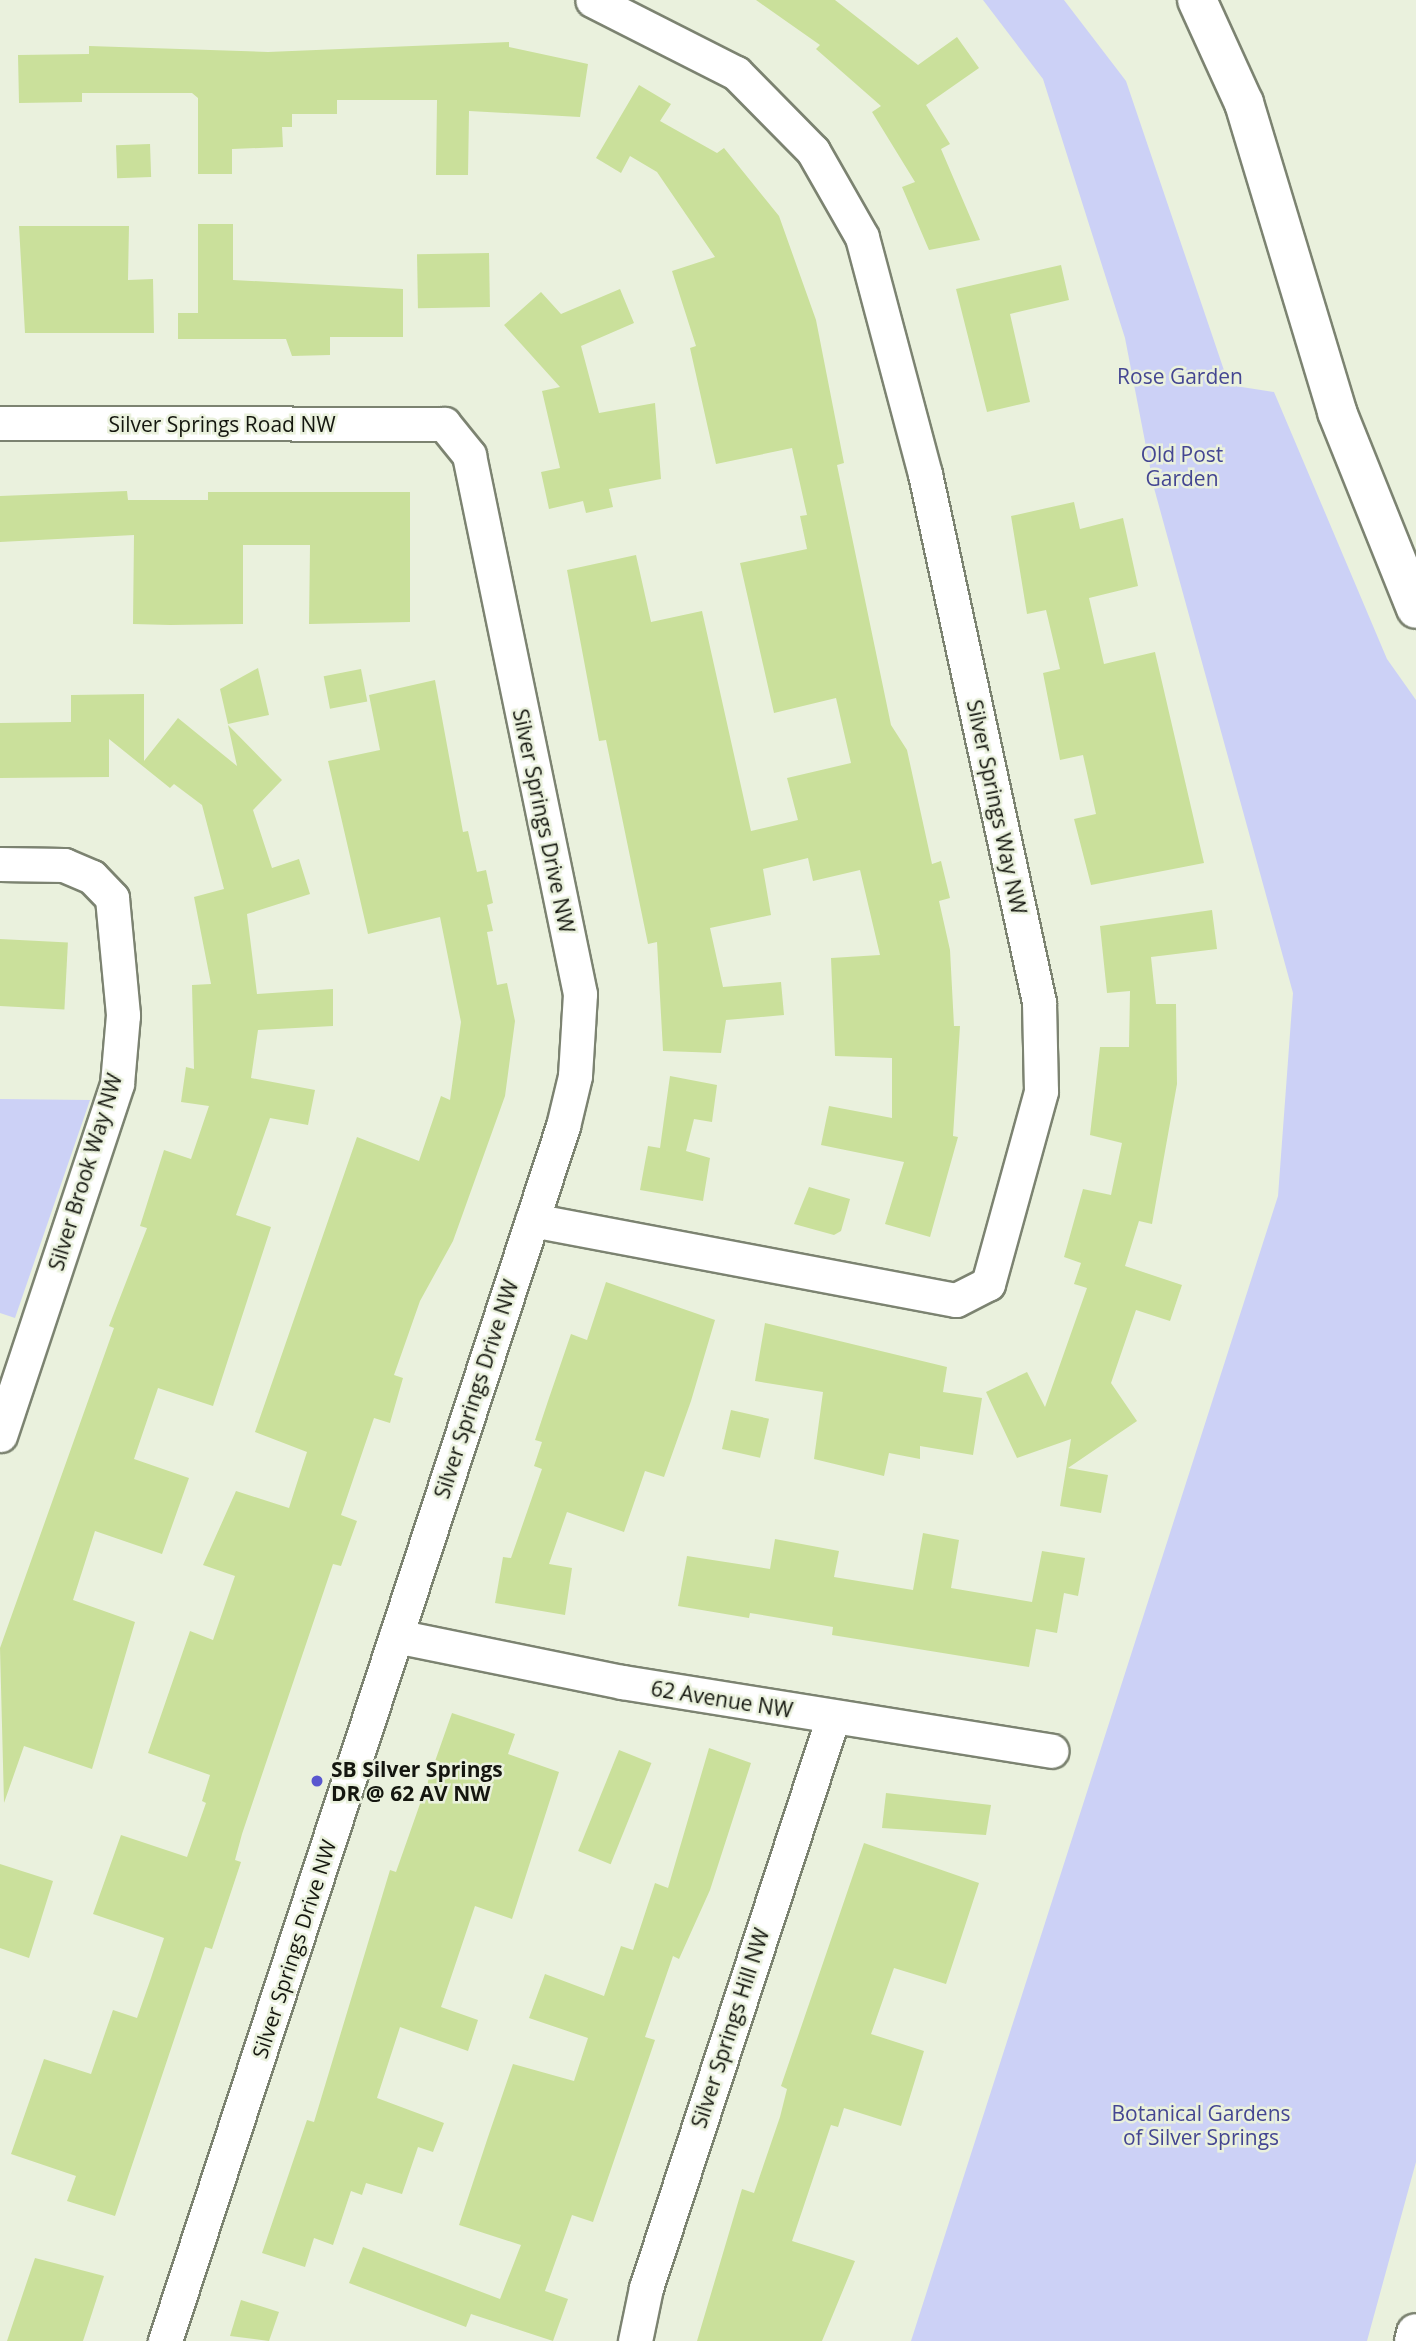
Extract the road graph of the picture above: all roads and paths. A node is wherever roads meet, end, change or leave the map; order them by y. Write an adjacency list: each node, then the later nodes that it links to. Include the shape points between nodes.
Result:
1 (592, 0): 7 (street, Silver Springs Way NW, via 736,73 813,150 862,237 925,474 1039,1002 1041,1091 988,1284 956,1300)
2 (1197, 0): 5 (main road, via 1244,103 1337,412)
3 (0, 424): 4 (street, Silver Springs Road NW)
4 (444, 424): 7 (street, Silver Springs Drive NW, via 469,455 580,994 575,1076)
5 (1416, 609)
6 (0, 864): 8 (street, Silver Brook Way NW, via 64,865 92,877 112,898 123,1003 117,1084)
7 (531, 1220): 9 (street, Silver Springs Drive NW)
8 (0, 1436)
9 (396, 1636): 10 (street, 62 Avenue NW); 13 (street, Silver Springs Drive NW)
10 (833, 1717): 11 (street, 62 Avenue NW); 14 (street, Silver Springs Hill NW, via 646,2288)
11 (1051, 1751)
12 (1416, 2333): 15 (main road)
13 (165, 2341)
14 (635, 2341)
15 (1414, 2341)

